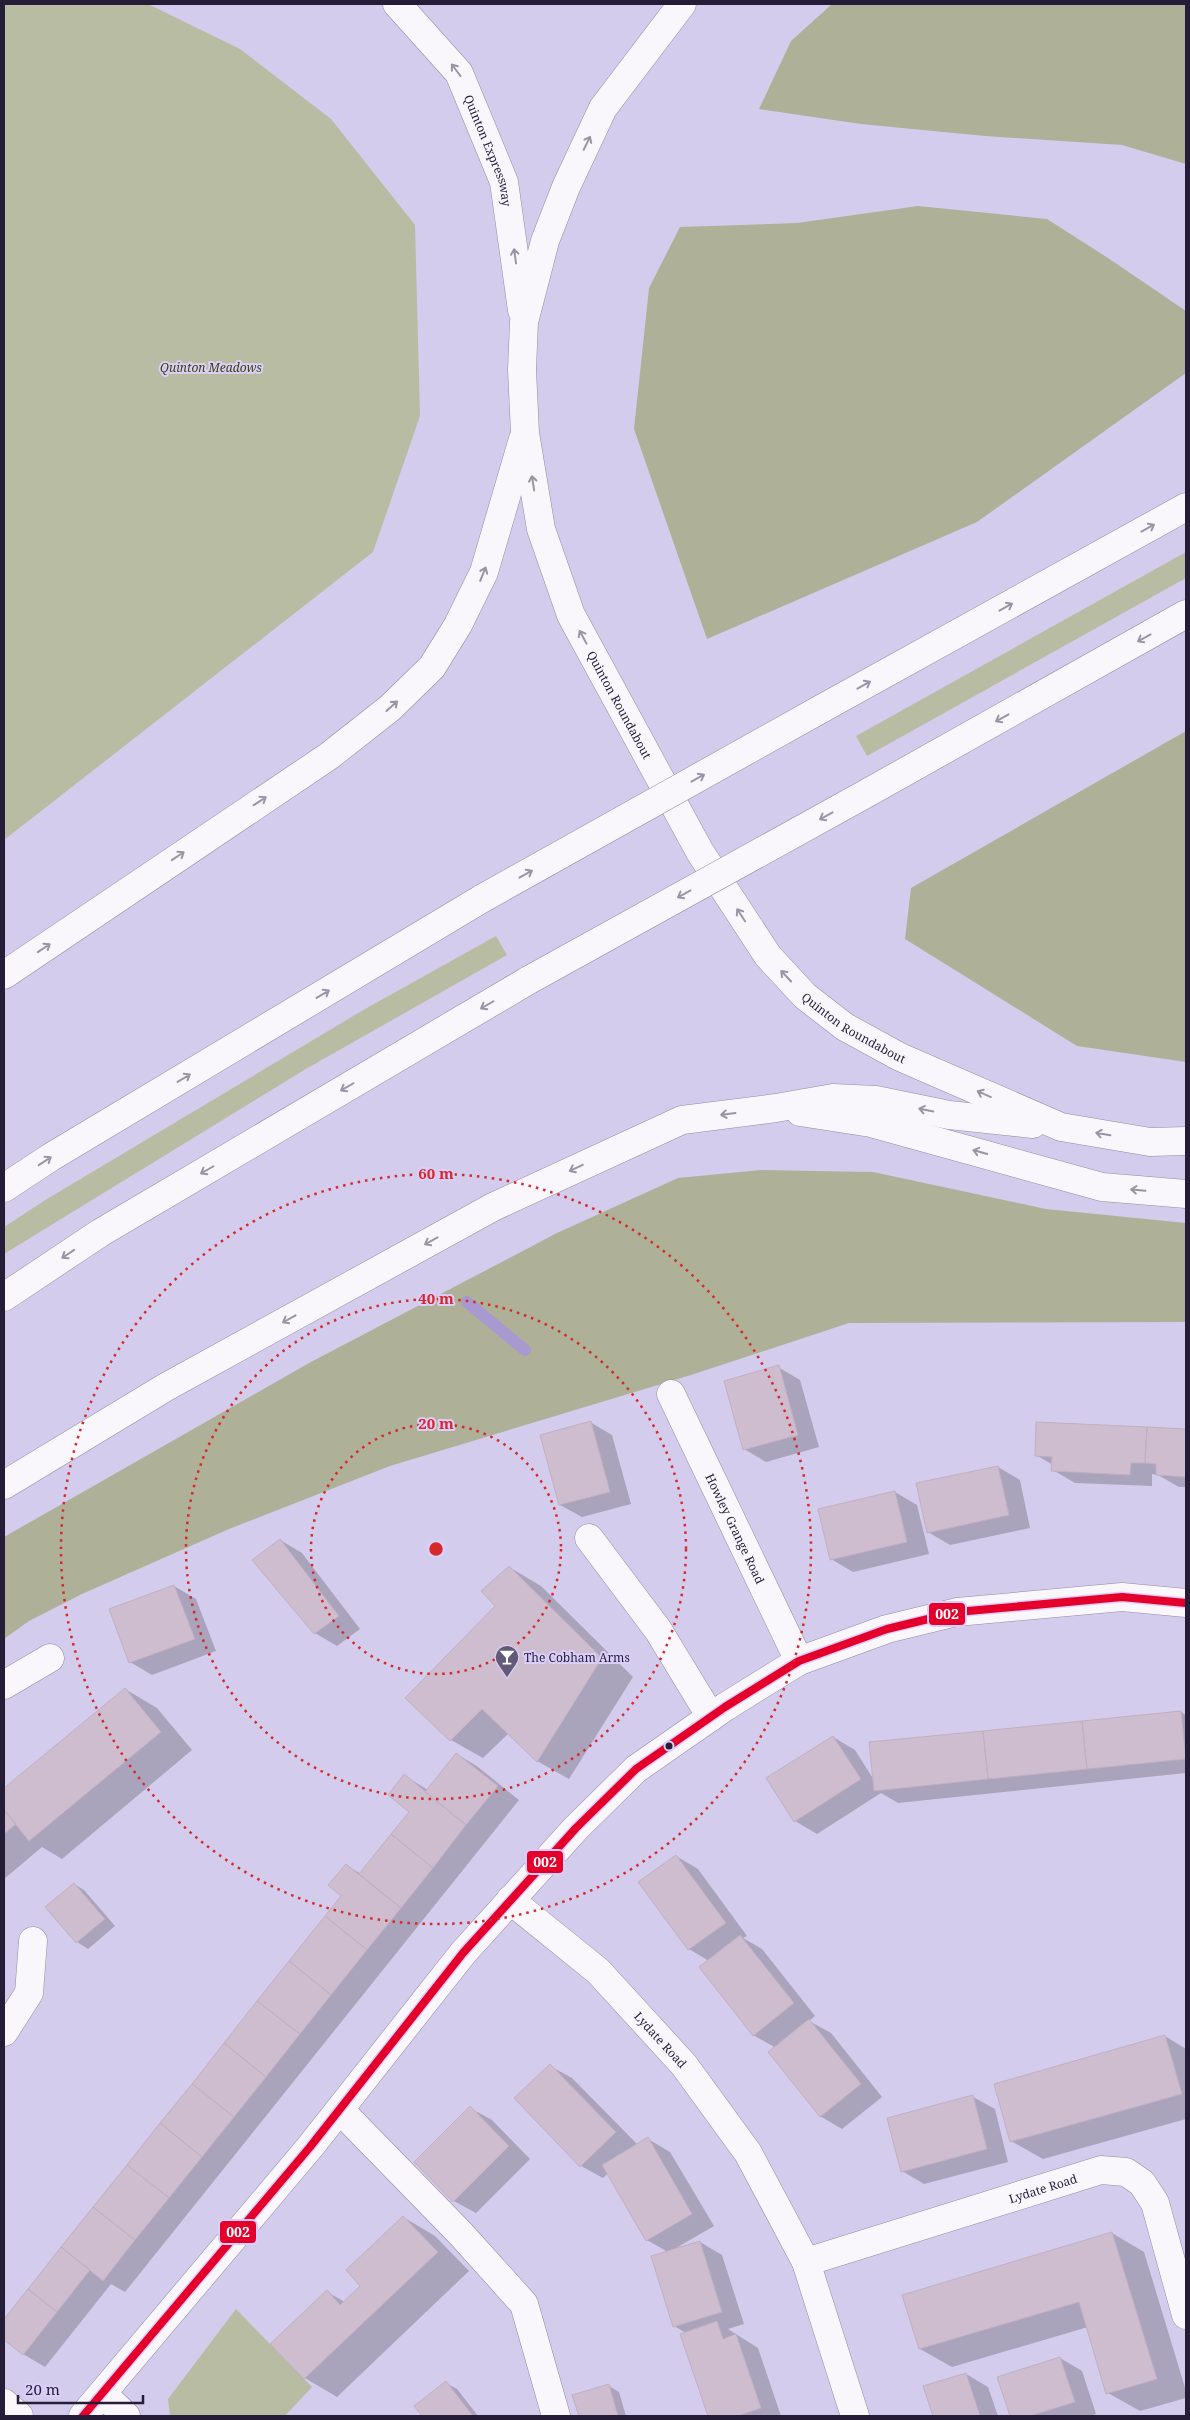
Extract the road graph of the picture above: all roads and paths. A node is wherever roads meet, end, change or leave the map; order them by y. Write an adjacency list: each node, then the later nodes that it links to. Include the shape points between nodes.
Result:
1 (398, 4): 3 (main road, Quinton Expressway, one-way to 1, via 504,182 459,73)
2 (682, 4): 3 (main road, Quinton Roundabout, one-way to 2, via 546,242 566,187 603,108)
3 (524, 322): 4 (main road, Quinton Roundabout)
4 (525, 433): 7 (main road, one-way to 4, via 329,756 390,708 432,667 458,625 484,572); 9 (main road, Quinton Roundabout, one-way to 4, via 900,1057 845,1027 806,996 768,956 700,852 571,615 541,529)
5 (1186, 507): 11 (main road, one-way to 5, bridge, via 483,898)
6 (1186, 614): 13 (main road, one-way to 13, bridge, via 529,980 100,1233)
7 (4, 976)
8 (776, 1108): 9 (main road, one-way to 8, via 949,1115 876,1100 833,1098); 12 (main road, one-way to 8, via 1102,1187 870,1123); 15 (main road, one-way to 15, via 682,1120 493,1207 166,1388)
9 (1061, 1127): 10 (main road, Quinton Roundabout, one-way to 9, via 1150,1142)
10 (1186, 1141)
11 (4, 1188)
12 (1186, 1194)
13 (4, 1298)
14 (671, 1394): 19 (main road, Howley Grange Road)
15 (4, 1485)
16 (589, 1538): 21 (main road, via 658,1630)
17 (1186, 1603): 19 (main road, via 1122,1597 957,1612 887,1629)
18 (50, 1658): 20 (main road)
19 (800, 1662): 21 (main road)
20 (4, 1685)
21 (711, 1717): 22 (main road, via 636,1769)
22 (510, 1900): 25 (main road, via 463,1953); 26 (main road, Lydate Road, via 598,1971 684,2065 748,2153)
23 (33, 1941): 24 (main road, via 29,1993)
24 (4, 2032)
25 (340, 2110): 28 (main road); 33 (main road, via 524,2304)
26 (806, 2262): 27 (main road, Lydate Road, via 1101,2170 1126,2172 1142,2183 1155,2203); 34 (main road, Lydate Road)
27 (1186, 2315)
28 (103, 2394): 31 (main road); 32 (main road)
29 (4, 2403): 30 (main road)
30 (19, 2416)
31 (83, 2416)
32 (126, 2416)
33 (556, 2416)
34 (855, 2416)

